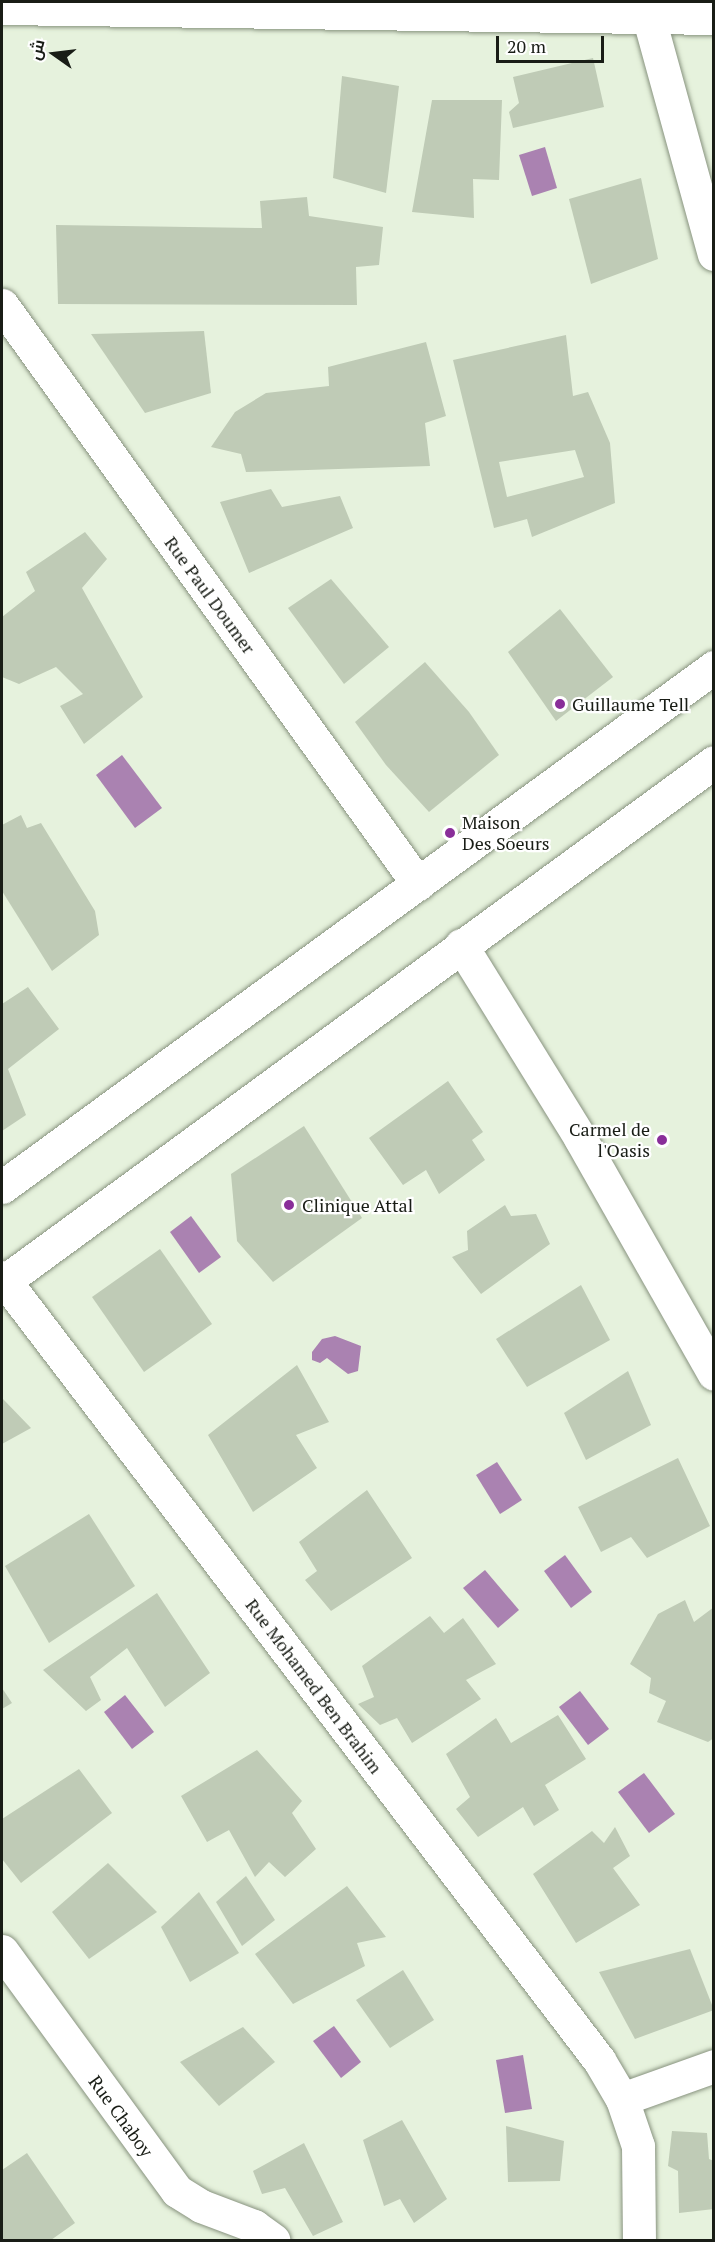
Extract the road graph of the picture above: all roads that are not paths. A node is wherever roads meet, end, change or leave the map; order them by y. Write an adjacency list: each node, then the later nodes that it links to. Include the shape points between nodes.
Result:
1 (2, 8): 2 (street)
2 (650, 8): 3 (street); 4 (street)
3 (714, 18)
4 (714, 254)
5 (2, 305): 8 (street, Rue Paul Doumer)
6 (714, 667): 8 (street)
7 (714, 762): 9 (street)
8 (418, 884): 10 (street)
9 (461, 945): 11 (street); 12 (street, via 580,1138)
10 (2, 1187)
11 (2, 1280): 15 (street, Rue Mohamed Ben Brahim, via 536,1976)
12 (714, 1374)
13 (2, 1951): 16 (street, Rue Chaboy, via 177,2191 201,2206 254,2226)
14 (714, 2066): 15 (street)
15 (622, 2099): 17 (street, Rue Mohamed Ben Brahim, via 638,2146)
16 (273, 2241)
17 (639, 2241)

